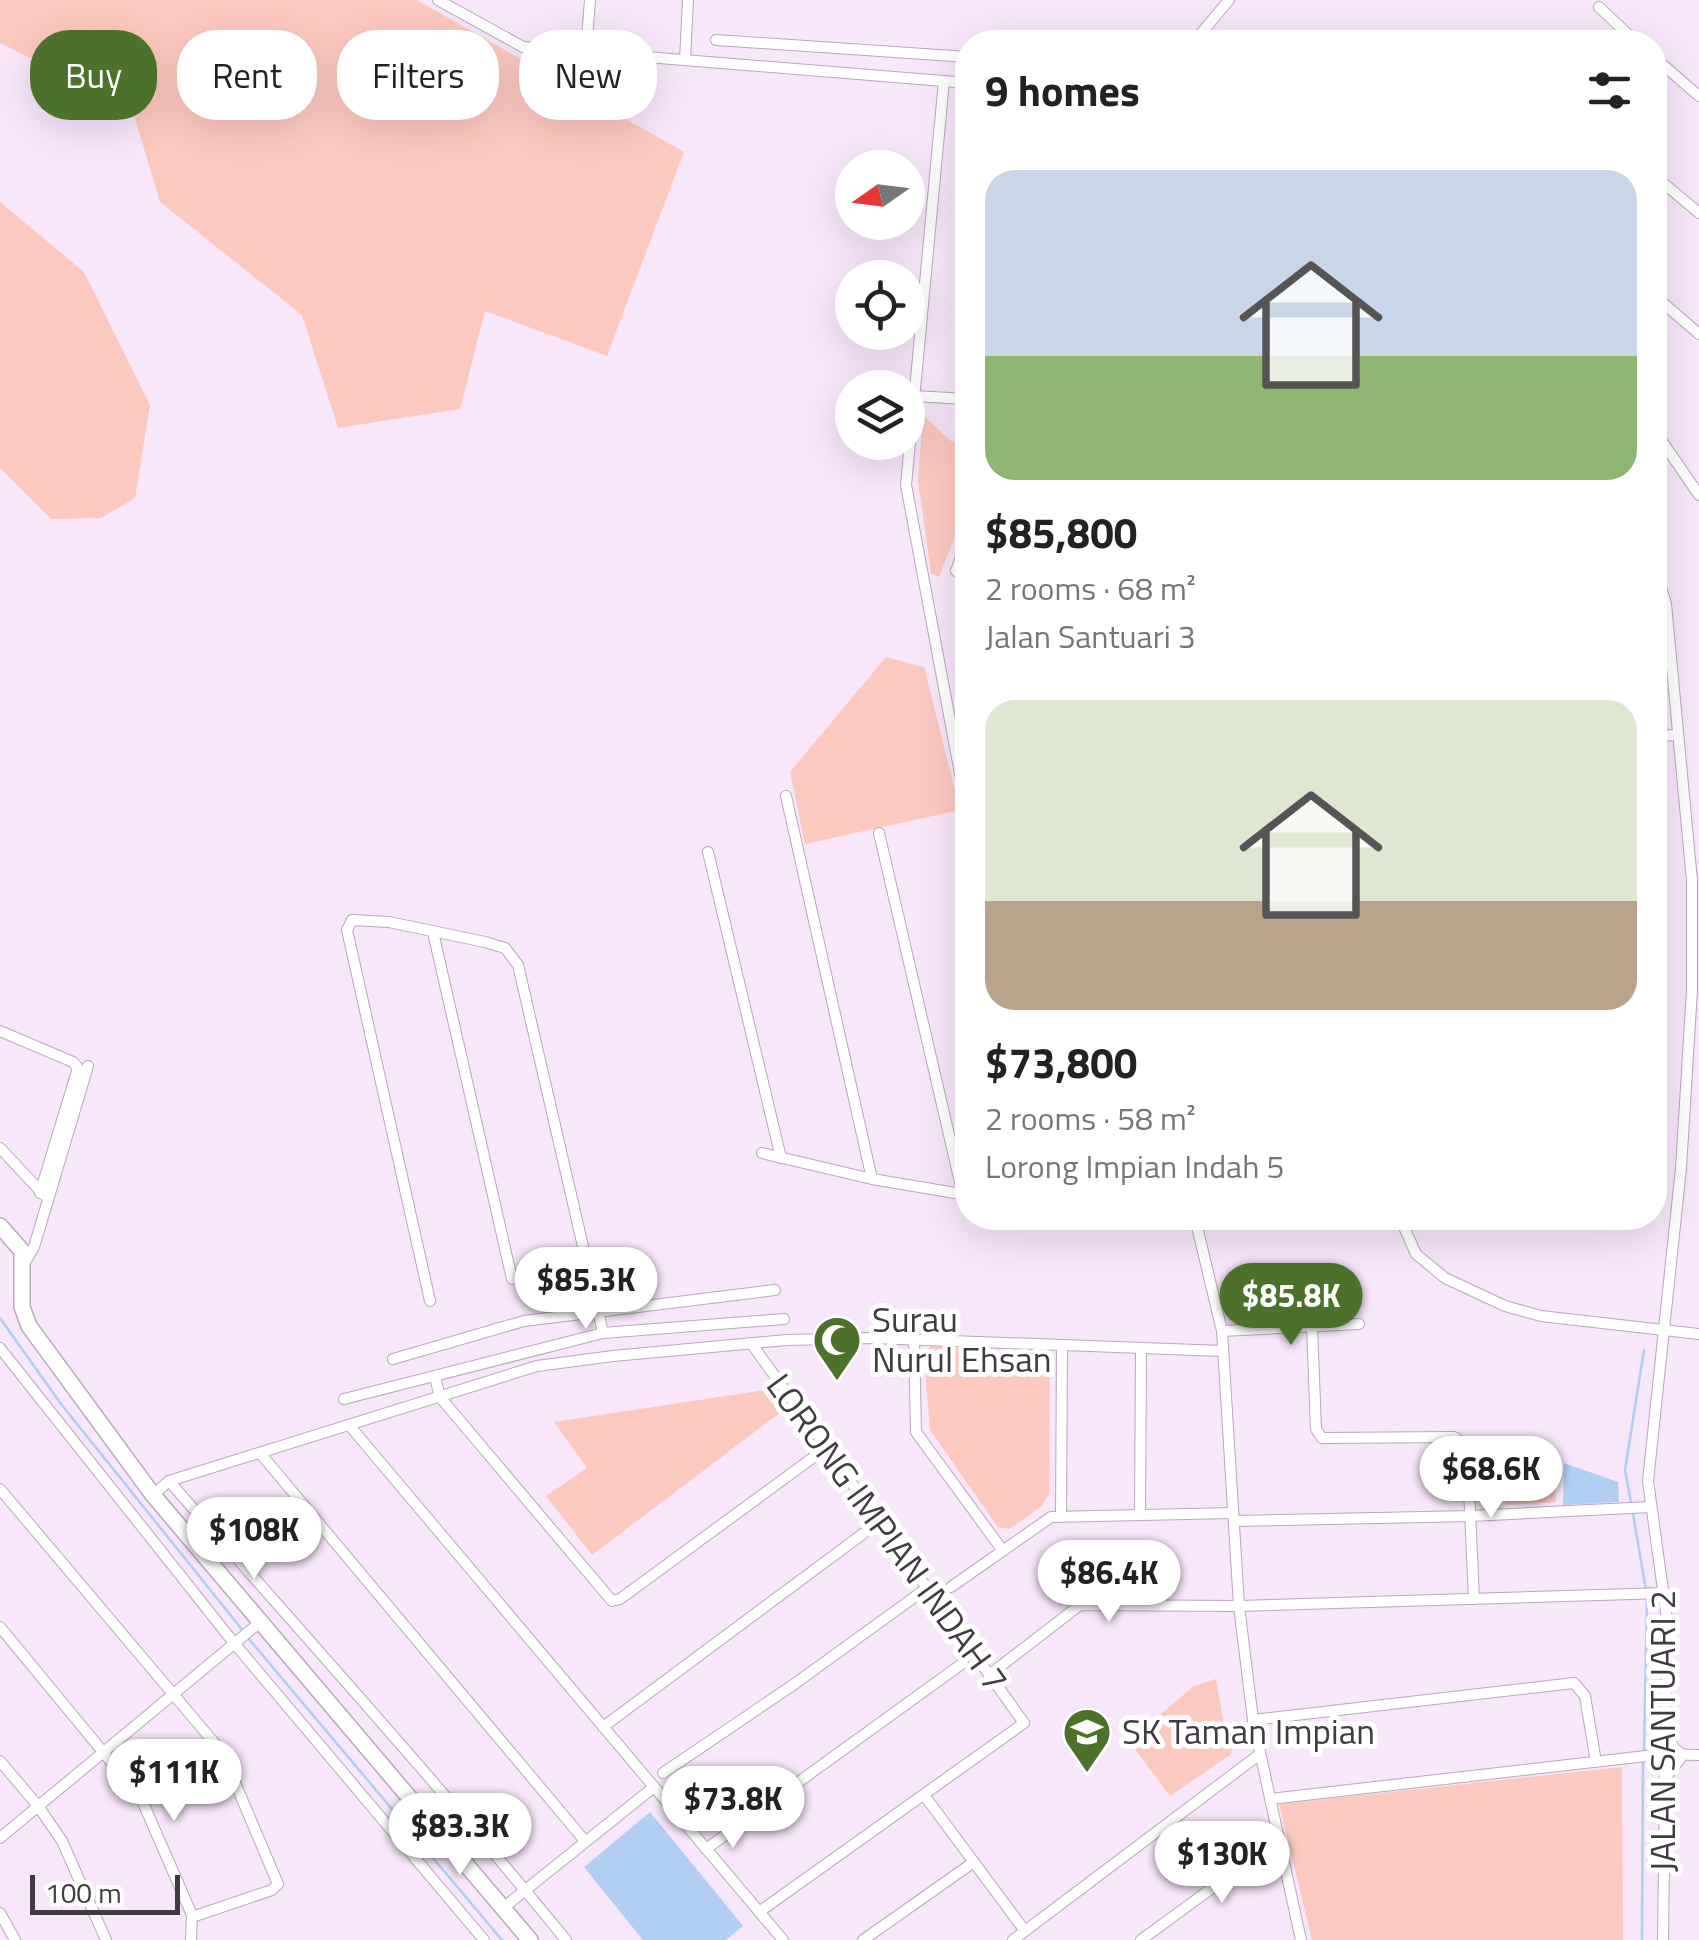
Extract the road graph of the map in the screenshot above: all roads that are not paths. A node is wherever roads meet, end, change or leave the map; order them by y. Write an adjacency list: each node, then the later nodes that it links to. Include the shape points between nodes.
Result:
1 (438, 0): 10 (street)
2 (590, 0): 7 (street)
3 (688, 0): 13 (street)
4 (1230, 0): 8 (street)
5 (1599, 8): 6 (street)
6 (1621, 29)
7 (588, 30)
8 (1204, 30)
9 (716, 40): 11 (street)
10 (519, 44)
11 (955, 56)
12 (657, 58): 13 (street)
13 (685, 60): 15 (street)
14 (1667, 68): 17 (street)
15 (944, 81): 16 (street); 22 (street)
16 (955, 82)
17 (1698, 93)
18 (1667, 186): 19 (street)
19 (1699, 213)
20 (1667, 306): 21 (street)
21 (1699, 334)
22 (916, 370)
23 (925, 396): 24 (street)
24 (955, 398)
25 (1667, 448): 27 (street)
26 (908, 460): 31 (street, via 906,484)
27 (1699, 495)
28 (1667, 615): 29 (street, JALAN SANTUARI 2)
29 (1678, 734): 30 (street); 35 (street, JALAN SANTUARI 2)
30 (1667, 735)
31 (955, 746)
32 (786, 796): 44 (street)
33 (879, 832): 41 (street)
34 (708, 852): 43 (street)
35 (1696, 881): 37 (street, JALAN SANTUARI 2)
36 (432, 932): 51 (street); 53 (street, via 352,920 346,930); 54 (street, via 505,948 518,965)
37 (1695, 990): 59 (street, JALAN SANTUARI 2)
38 (0, 1030): 46 (street, via 78,1068)
39 (88, 1066): 46 (street)
40 (0, 1148): 46 (street)
41 (955, 1153)
42 (762, 1154): 43 (street)
43 (781, 1158): 44 (street)
44 (872, 1179): 45 (street)
45 (955, 1193)
46 (44, 1196): 50 (street, via 34,1247)
47 (0, 1226): 50 (street, via 22,1251)
48 (1198, 1230): 58 (street)
49 (1405, 1230): 59 (street, via 1416,1254 1446,1278 1505,1306)
50 (22, 1268): 77 (street, via 29,1326)
51 (512, 1279)
52 (776, 1290): 54 (street)
53 (430, 1300)
54 (598, 1310): 60 (street); 68 (street, via 524,1321)
55 (784, 1319): 60 (street)
56 (1359, 1324): 57 (street)
57 (1312, 1327): 58 (street); 81 (street, via 1316,1428 1322,1438 1454,1437 1468,1445)
58 (1222, 1331): 67 (street)
59 (1666, 1331): 61 (street); 78 (street, JALAN SANTUARI 2)
60 (603, 1333): 69 (street)
61 (1699, 1334)
62 (914, 1339): 63 (street); 64 (street); 84 (street, via 916,1432)
63 (750, 1343): 70 (street, via 537,1366); 73 (street, LORONG IMPIAN INDAH 7)
64 (1062, 1345): 66 (street); 80 (street)
65 (0, 1348): 92 (street)
66 (1141, 1348): 67 (street); 79 (street)
67 (1223, 1351): 82 (street)
68 (393, 1360)
69 (435, 1377): 70 (street); 71 (street)
70 (440, 1396): 72 (street); 73 (street, via 612,1600)
71 (344, 1399)
72 (349, 1425): 74 (street); 97 (street)
73 (826, 1448): 86 (street, LORONG IMPIAN INDAH 7)
74 (260, 1453): 75 (street); 114 (street)
75 (169, 1481): 77 (street); 117 (street)
76 (0, 1489): 95 (street)
77 (153, 1495): 90 (street)
78 (1646, 1507): 81 (street); 87 (street, JALAN SANTUARI 2)
79 (1140, 1514): 80 (street); 82 (street)
80 (1061, 1516): 84 (street)
81 (1471, 1516): 82 (street); 88 (street)
82 (1233, 1517): 89 (street)
83 (864, 1534): 97 (street)
84 (1002, 1551): 85 (street)
85 (951, 1587)
86 (927, 1588): 94 (street, LORONG IMPIAN INDAH 7); 106 (street)
87 (1662, 1592): 88 (street); 98 (street, JALAN SANTUARI 2)
88 (1474, 1599): 89 (street)
89 (1239, 1606): 94 (street, via 1080,1604); 96 (street)
90 (254, 1626): 92 (street); 118 (street)
91 (0, 1627): 99 (street)
92 (237, 1640): 95 (street); 128 (street)
93 (964, 1664): 115 (street)
94 (989, 1675): 109 (street, LORONG IMPIAN INDAH 7, via 1024,1724)
95 (172, 1694): 99 (street); 121 (street, via 222,1752 278,1884)
96 (1253, 1720): 100 (street); 105 (street, via 1574,1682 1585,1696)
97 (603, 1727): 108 (street)
98 (1664, 1729): 101 (street, JALAN SANTUARI 2); 102 (street)
99 (104, 1752): 111 (street); 121 (street, via 141,1798)
100 (1260, 1754): 110 (street); 122 (street)
101 (1664, 1754): 102 (street); 105 (street); 107 (street, JALAN SANTUARI 2)
102 (1683, 1755): 103 (street); 107 (street)
103 (1699, 1755)
104 (0, 1761): 111 (street)
105 (1596, 1762): 110 (street)
106 (663, 1773)
107 (1663, 1781): 134 (street, JALAN SANTUARI 2)
108 (654, 1787): 114 (street); 115 (street)
109 (924, 1795): 116 (street); 120 (street)
110 (1270, 1800): 113 (street)
111 (38, 1806): 112 (street); 126 (street, via 62,1841)
112 (0, 1838)
113 (1279, 1839): 124 (street); 133 (street)
114 (586, 1842): 117 (street)
115 (706, 1849): 120 (street)
116 (974, 1862): 122 (street); 131 (street)
117 (525, 1890): 118 (street); 129 (street)
118 (503, 1908): 123 (street)
119 (0, 1912): 125 (street)
120 (759, 1912): 130 (street)
121 (192, 1918): 127 (street)
122 (1025, 1932): 132 (street)
123 (520, 1938)
124 (1298, 1939)
125 (15, 1940)
126 (106, 1940)
127 (192, 1940)
128 (484, 1940)
129 (566, 1940)
130 (783, 1940)
131 (863, 1940)
132 (1013, 1940)
133 (1141, 1940)
134 (1663, 1940)

